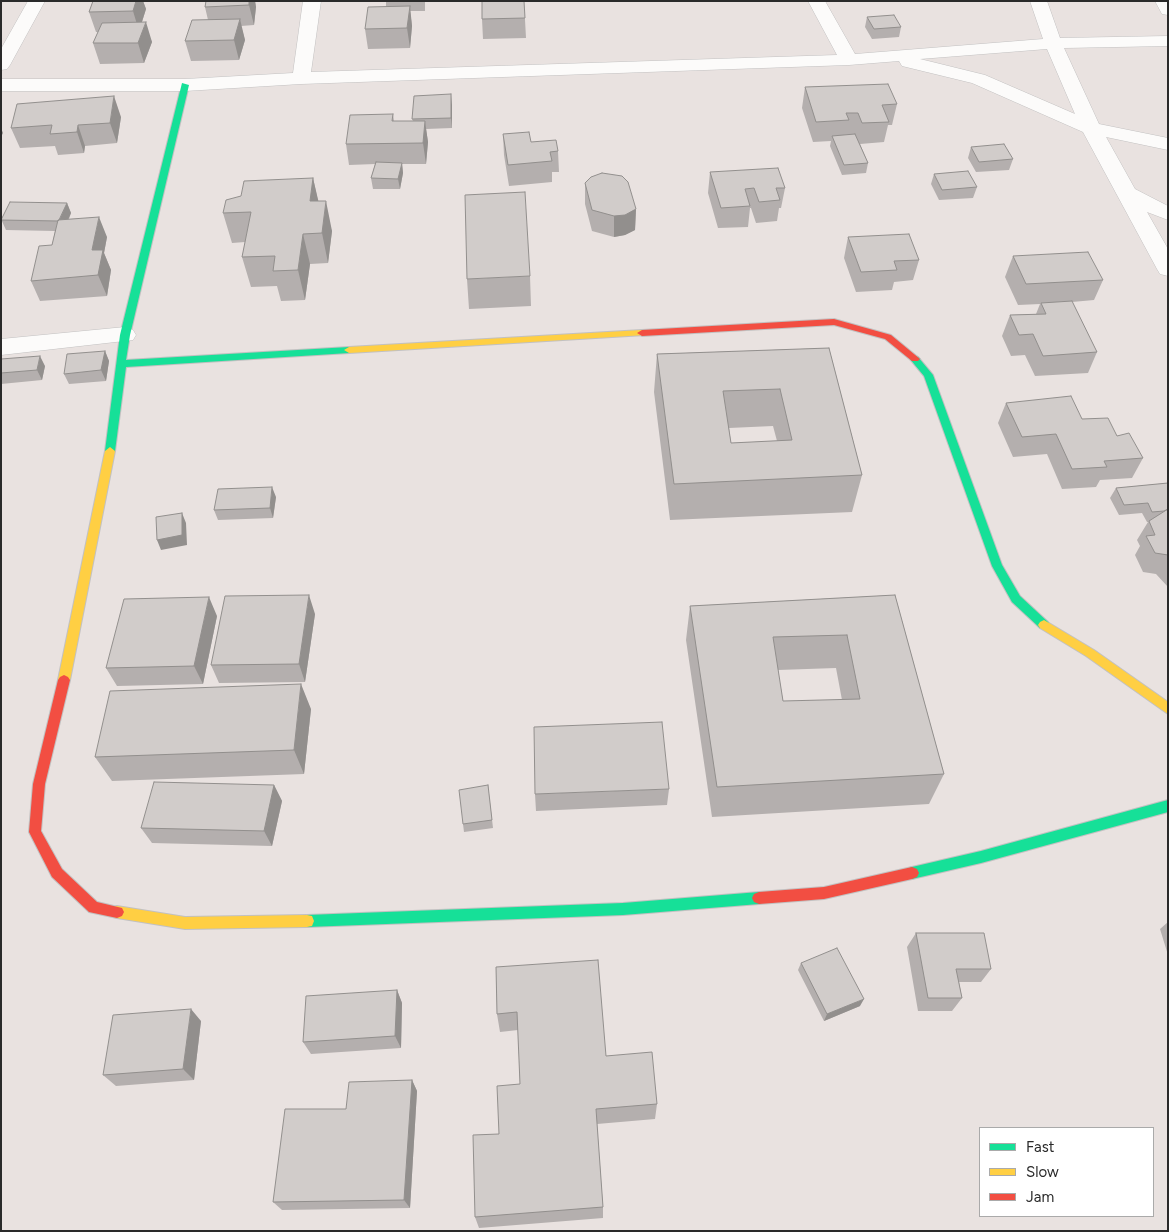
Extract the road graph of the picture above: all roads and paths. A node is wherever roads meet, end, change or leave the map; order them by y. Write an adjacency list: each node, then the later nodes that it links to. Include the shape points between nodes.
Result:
1 (37, 1): 11 (street)
2 (312, 1): 12 (street)
3 (816, 1): 10 (street)
4 (1038, 1): 8 (street)
5 (1163, 1): 6 (street)
6 (1168, 10)
7 (1168, 41): 8 (street)
8 (1053, 43): 9 (street); 15 (street)
9 (887, 57): 10 (street); 15 (street, via 978,79)
10 (849, 60): 12 (street)
11 (1, 65)
12 (300, 78): 14 (street)
13 (1, 85): 14 (street)
14 (185, 85): 20 (street)
15 (1091, 128): 16 (street); 17 (street)
16 (1168, 144)
17 (1126, 193): 18 (street); 19 (street)
18 (1168, 214)
19 (1168, 269)
20 (125, 335): 21 (street); 22 (street)
21 (1, 347)
22 (122, 364): 23 (street, via 800,323 834,322 888,337 912,355 928,375 997,566 1016,599 1047,628 1090,653); 24 (street, via 107,470 69,658 39,784 35,832 57,873 94,908 185,923 262,923 623,909 824,893 981,857)
23 (1168, 708)
24 (1168, 806)

